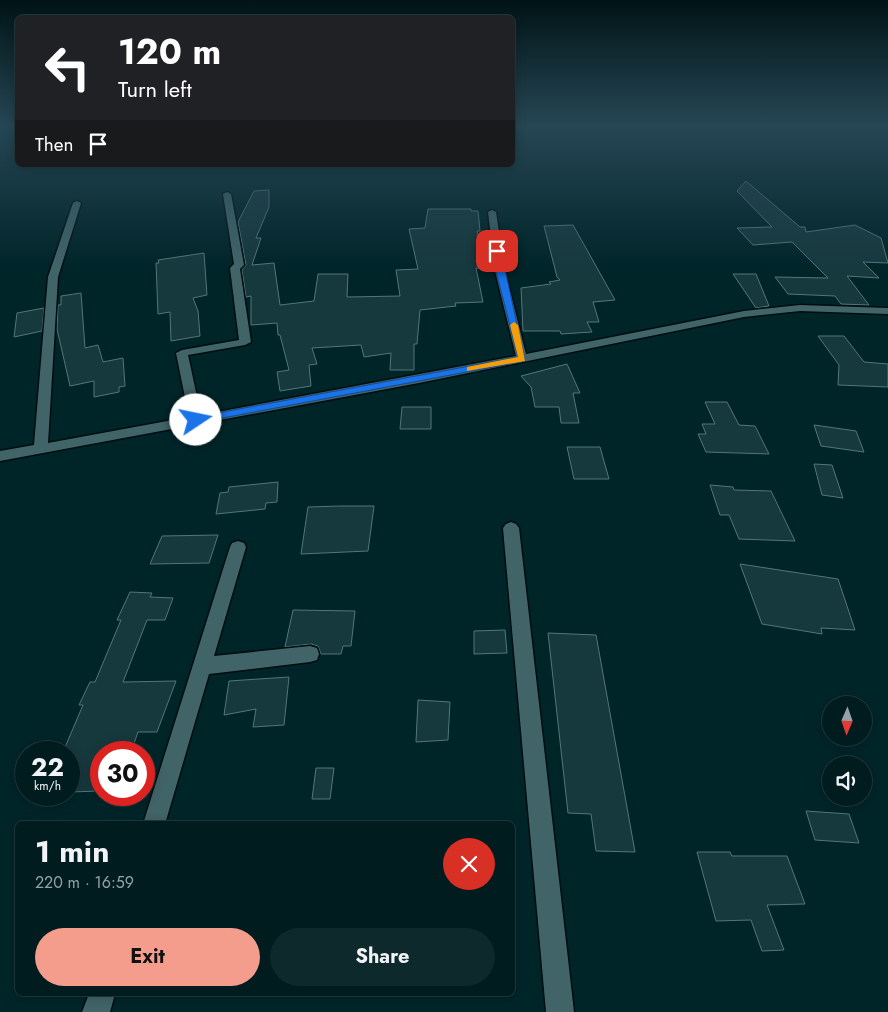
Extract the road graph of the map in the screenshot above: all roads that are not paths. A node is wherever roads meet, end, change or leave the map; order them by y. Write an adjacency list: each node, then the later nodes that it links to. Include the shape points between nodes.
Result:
1 (227, 194): 6 (street, via 239,265 235,268 245,342 182,353)
2 (77, 203): 7 (street, via 53,277)
3 (492, 212): 5 (street, via 500,271)
4 (888, 311): 5 (street, via 800,308 744,314)
5 (522, 359): 6 (street)
6 (196, 420): 7 (street)
7 (41, 448): 8 (street)
8 (0, 456)
9 (511, 528): 16 (street)
10 (238, 547): 12 (street)
11 (310, 654): 12 (street)
12 (202, 666): 13 (street)
13 (155, 821)
14 (101, 996): 15 (street)
15 (96, 1012)
16 (560, 1012)

